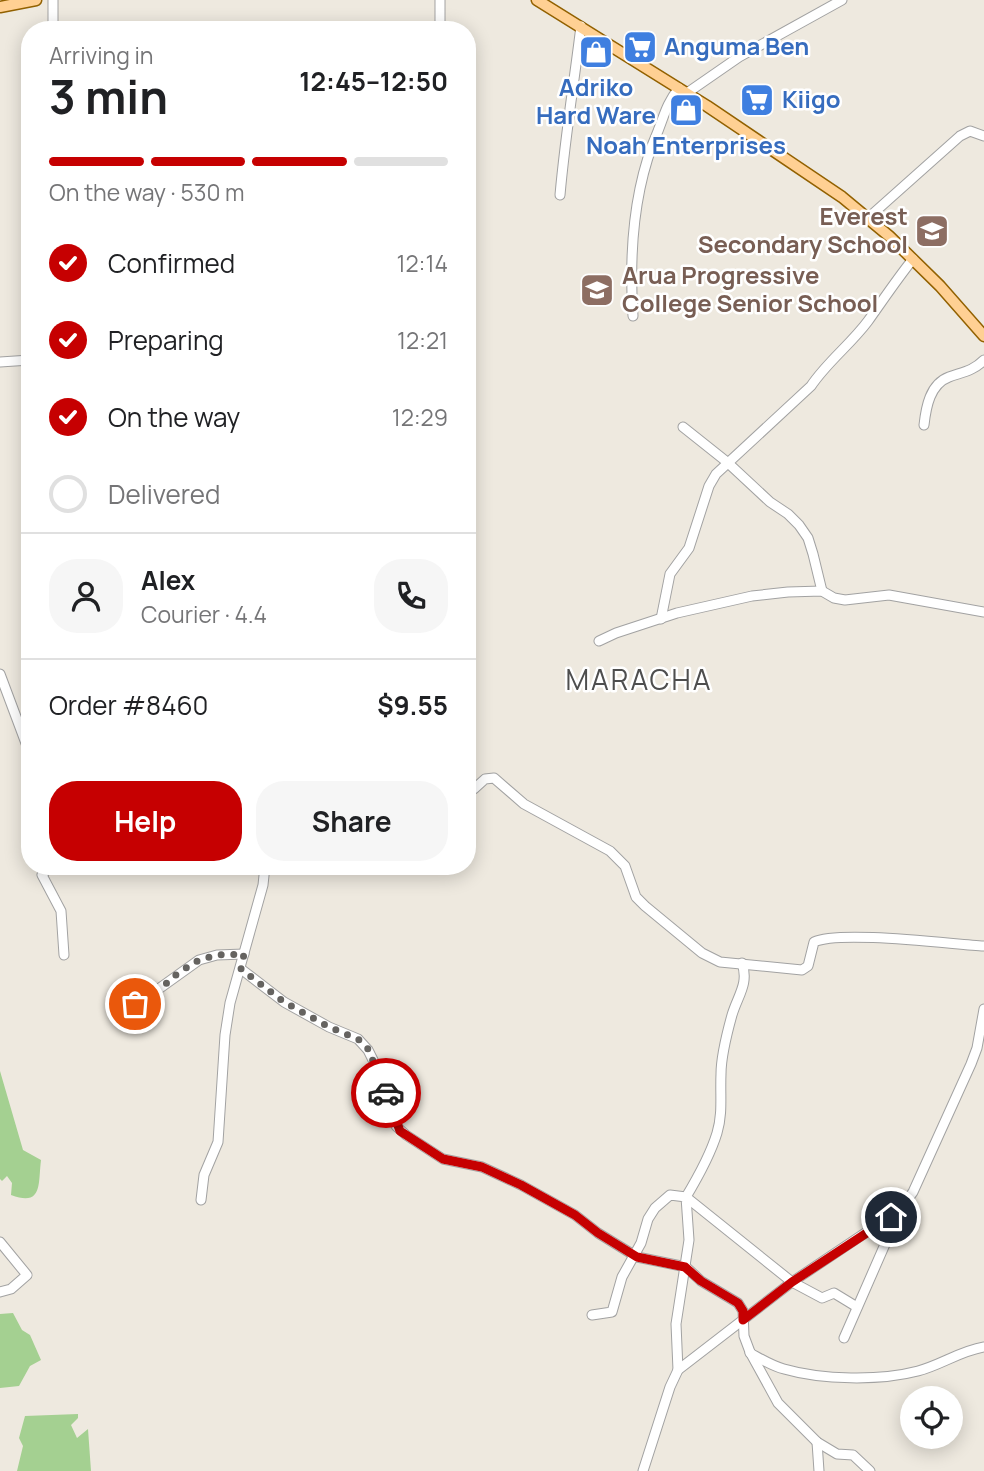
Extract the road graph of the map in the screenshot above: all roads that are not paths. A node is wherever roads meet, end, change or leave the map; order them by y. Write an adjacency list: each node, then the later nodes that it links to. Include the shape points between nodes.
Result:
1 (36, 0): 6 (main road)
2 (53, 0): 7 (street)
3 (440, 0): 8 (street)
4 (537, 0): 9 (main road)
5 (842, 0): 10 (street)
6 (0, 7)
7 (53, 21)
8 (440, 21)
9 (582, 26): 10 (main road); 12 (street)
10 (683, 91): 13 (main road); 15 (street, via 667,103 643,172 632,245)
11 (984, 136): 13 (street, via 970,131 960,136)
12 (560, 195)
13 (868, 218): 14 (main road)
14 (913, 259): 16 (main road); 22 (street, via 868,321 811,386)
15 (633, 316)
16 (984, 336)
17 (984, 360): 20 (street, via 975,369 942,380 930,398)
18 (21, 361): 19 (street)
19 (0, 362)
20 (924, 425)
21 (683, 427): 22 (street)
22 (727, 462): 23 (street, via 799,525 808,538); 25 (street, via 709,486 689,548 670,574)
23 (822, 591): 24 (street, via 845,600 889,595); 25 (street, via 752,596)
24 (984, 612)
25 (661, 619): 26 (street)
26 (599, 641)
27 (0, 674): 28 (street)
28 (21, 730)
29 (476, 787): 35 (street, via 485,779 498,780 524,804 610,851 625,866 645,906 702,953 726,964)
30 (42, 875): 34 (street, via 61,911)
31 (264, 875): 33 (street)
32 (984, 946): 35 (street, via 825,939 814,942 808,966 802,970)
33 (244, 954): 36 (street); 38 (street, via 199,960 146,998)
34 (64, 955)
35 (742, 963): 39 (street, via 744,986 732,1014 723,1057 718,1131)
36 (241, 969): 40 (street, via 225,1035 218,1142 204,1175); 43 (street, via 284,1002 358,1039 368,1049 400,1131 443,1159 482,1167 521,1185)
37 (984, 1009): 41 (street, via 971,1064)
38 (113, 1012)
39 (686, 1197): 43 (street, via 670,1195 655,1208); 44 (street); 45 (street)
40 (201, 1200)
41 (901, 1209): 45 (street); 47 (street)
42 (0, 1242): 46 (street, via 27,1275)
43 (634, 1255): 44 (street); 48 (street, via 612,1312)
44 (685, 1267): 49 (street, via 738,1303); 53 (street, via 676,1324)
45 (792, 1282): 47 (street, via 822,1298 834,1293); 49 (street)
46 (0, 1292)
47 (857, 1307): 50 (street)
48 (592, 1315)
49 (743, 1320): 52 (street); 53 (street)
50 (844, 1338)
51 (984, 1347): 52 (street, via 917,1372 873,1377 797,1372)
52 (750, 1352): 54 (street, via 778,1403)
53 (678, 1370): 55 (street)
54 (817, 1442): 56 (street); 57 (street, via 836,1454 853,1455)
55 (643, 1471)
56 (819, 1471)
57 (870, 1471)

